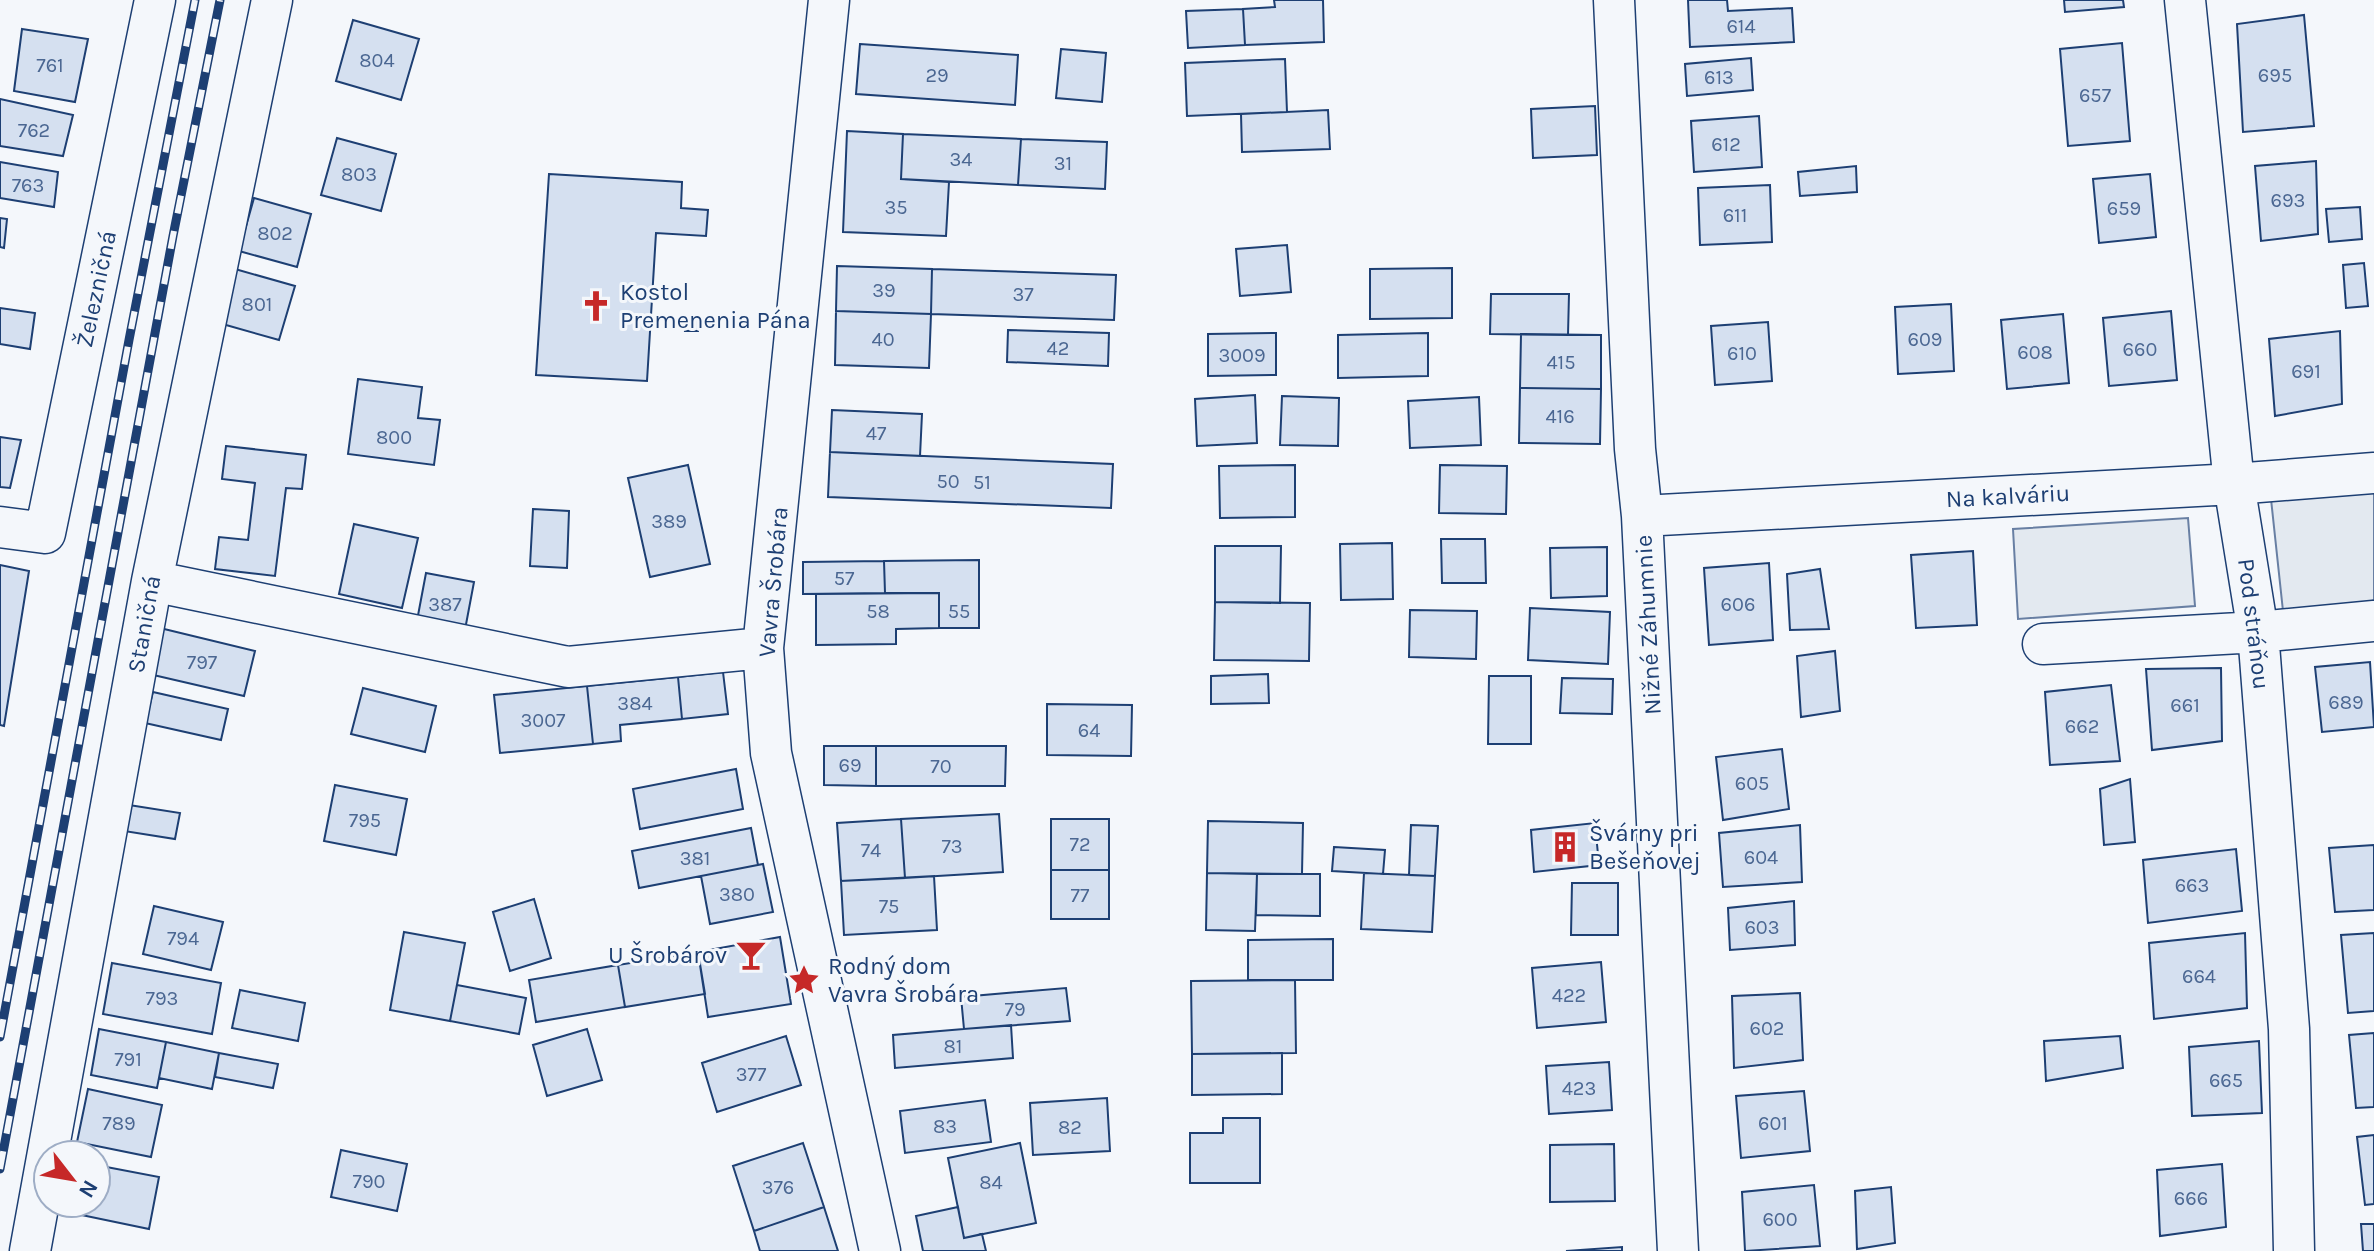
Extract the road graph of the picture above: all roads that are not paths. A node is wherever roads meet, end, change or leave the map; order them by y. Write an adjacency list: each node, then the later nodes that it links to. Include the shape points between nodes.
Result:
1 (155, 0): 9 (street, Železničná, via 45,533)
2 (272, 0): 10 (street, Staničná)
3 (829, 0): 14 (street, Vavra Šrobára)
4 (1614, 0): 8 (street, Nižné Záhumnie)
5 (2185, 0): 7 (street, Pod stráňou)
6 (2374, 473): 7 (street, Na kalváriu)
7 (2234, 484): 8 (street, Na kalváriu); 12 (street, Pod stráňou)
8 (1642, 516): 17 (street, Nižné Záhumnie)
9 (0, 527)
10 (152, 581): 14 (street, via 568,667); 15 (street, Staničná)
11 (2374, 621): 12 (street)
12 (2258, 632): 13 (street); 18 (street, Pod stráňou, via 2289,1029)
13 (2043, 644)
14 (763, 648): 16 (street, Vavra Šrobára, via 771,753)
15 (30, 1251)
16 (880, 1251)
17 (1678, 1251)
18 (2294, 1251)

